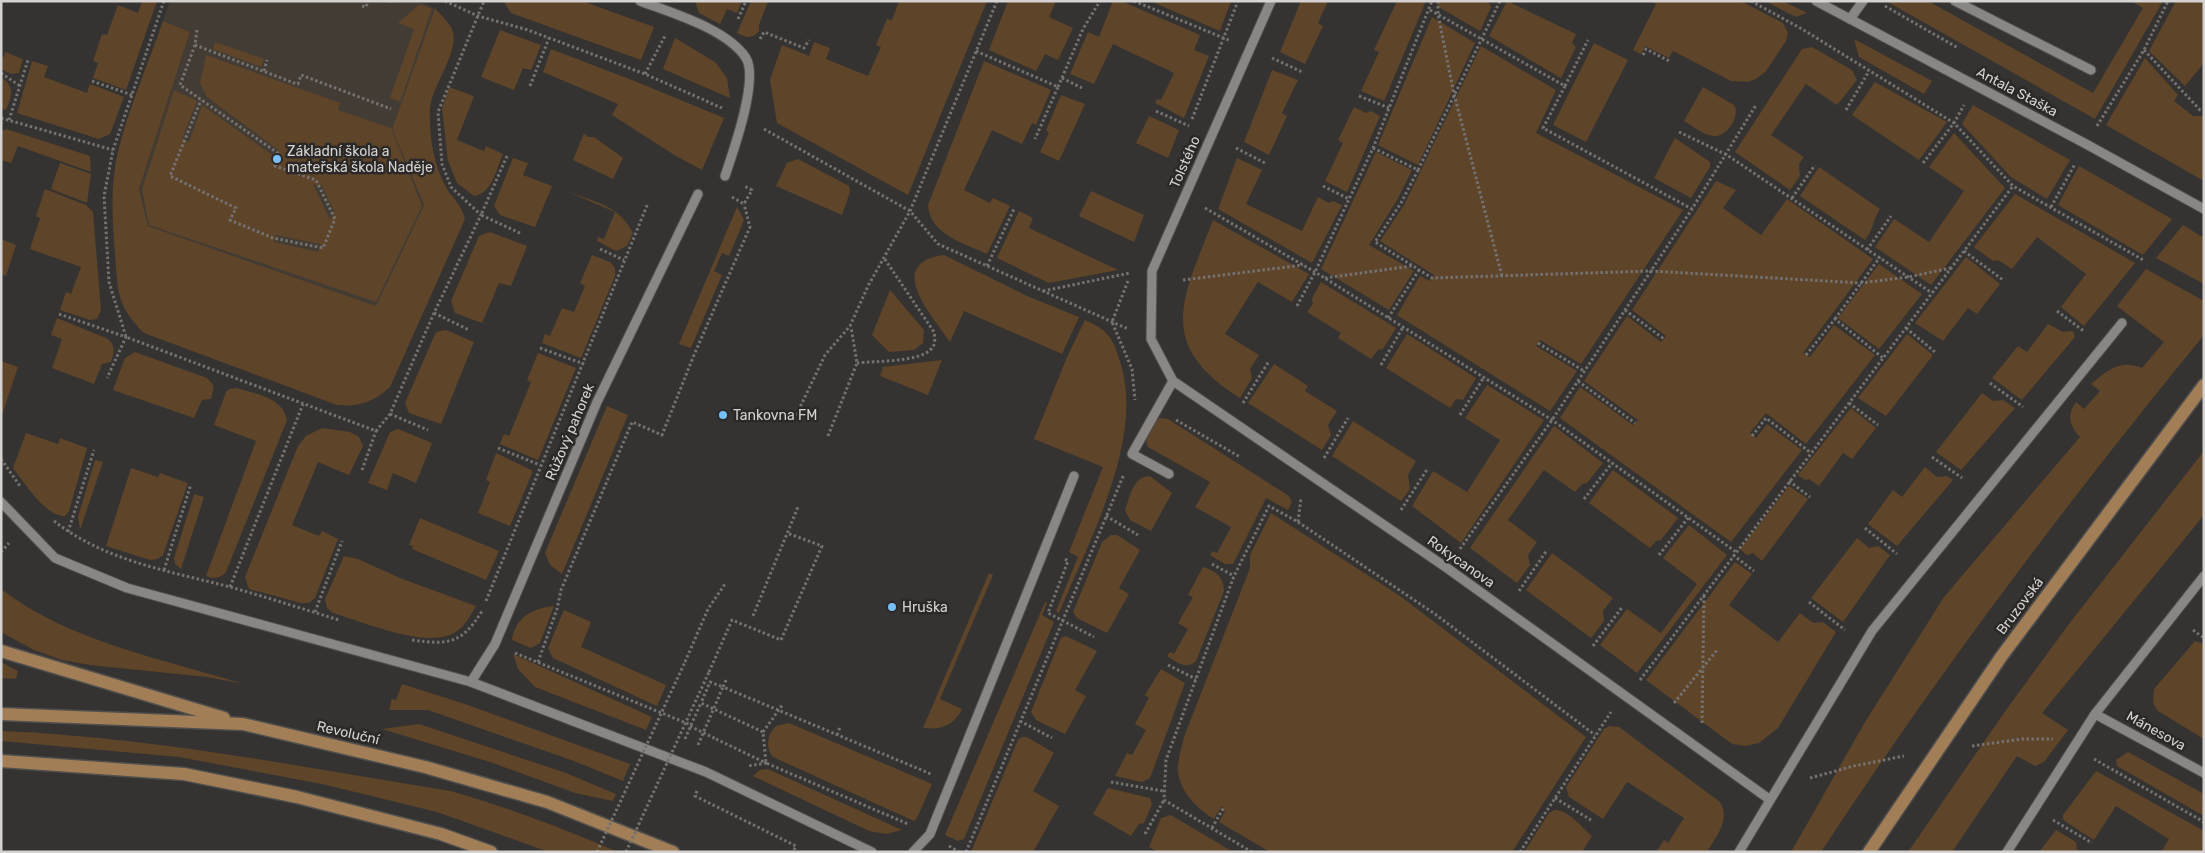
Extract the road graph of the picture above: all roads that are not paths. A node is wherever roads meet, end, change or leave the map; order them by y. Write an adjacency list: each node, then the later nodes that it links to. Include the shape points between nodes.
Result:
1 (640, 1): 8 (street, via 730,40 747,59 744,118)
2 (1271, 1): 12 (street, Tolstého, via 1152,271)
3 (1816, 1): 6 (street, Antala Staška)
4 (1863, 1): 6 (street)
5 (1955, 1): 7 (street)
6 (1850, 18): 10 (street, Antala Staška)
7 (2092, 70)
8 (725, 176)
9 (698, 194): 20 (street, Růžový pahorek, via 597,402 495,644)
10 (2204, 209)
11 (2122, 323): 26 (street, via 1872,631)
12 (1152, 339): 13 (street, Rokycanova)
13 (1173, 381): 15 (street, via 1132,454); 26 (street, Rokycanova, via 1447,568)
14 (2204, 385): 32 (main road, Bruzovská, via 2001,657)
15 (1169, 474)
16 (1074, 476): 30 (street, via 930,834)
17 (1, 502): 20 (street, via 55,558 128,588)
18 (2204, 576): 22 (street)
19 (1, 651): 23 (main road)
20 (471, 682): 29 (street, via 706,772)
21 (1, 714): 23 (main road, Revoluční)
22 (2095, 714): 25 (street, Mánesova); 33 (street)
23 (243, 724): 28 (main road, Revoluční, via 425,767 547,802)
24 (1, 761): 27 (main road, via 184,774 297,797 432,831)
25 (2204, 773)
26 (1769, 799): 31 (street)
27 (491, 852)
28 (673, 852)
29 (872, 852)
30 (913, 852)
31 (1739, 852)
32 (1869, 852)
33 (2007, 852)

